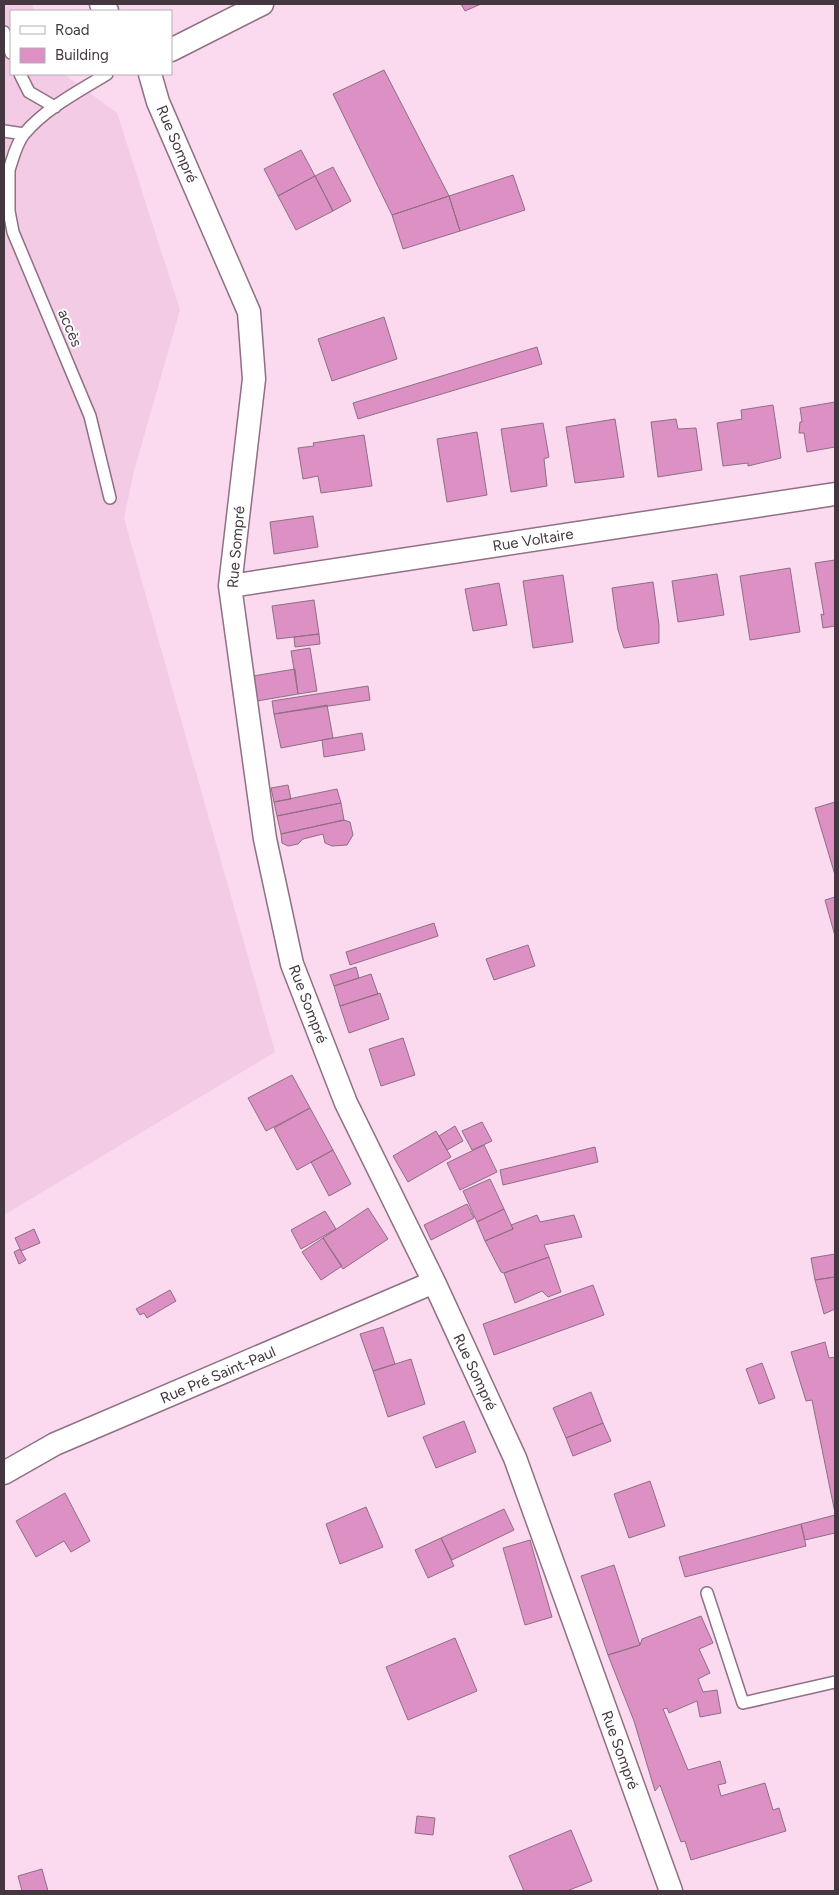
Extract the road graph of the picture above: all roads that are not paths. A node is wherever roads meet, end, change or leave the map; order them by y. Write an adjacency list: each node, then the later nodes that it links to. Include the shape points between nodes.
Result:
1 (262, 4): 4 (street)
2 (4, 32): 3 (lane)
3 (10, 49)
4 (172, 49)
5 (20, 75): 8 (lane, via 29,92)
6 (105, 75): 8 (lane)
7 (150, 75): 14 (street, Rue Sompré, via 158,102 249,312 254,379)
8 (54, 107): 10 (lane)
9 (4, 130): 10 (lane)
10 (24, 134): 11 (lane)
11 (6, 170): 13 (lane, accès, via 13,232 90,416)
12 (835, 494): 14 (street, Rue Voltaire)
13 (110, 498)
14 (230, 586): 15 (street, Rue Sompré, via 265,839 292,964 346,1103)
15 (435, 1284): 16 (street, Rue Pré Saint-Paul, via 56,1444); 19 (street, Rue Sompré, via 515,1458)
16 (4, 1473)
17 (707, 1593): 18 (lane, via 743,1703)
18 (835, 1682)
19 (671, 1891)

